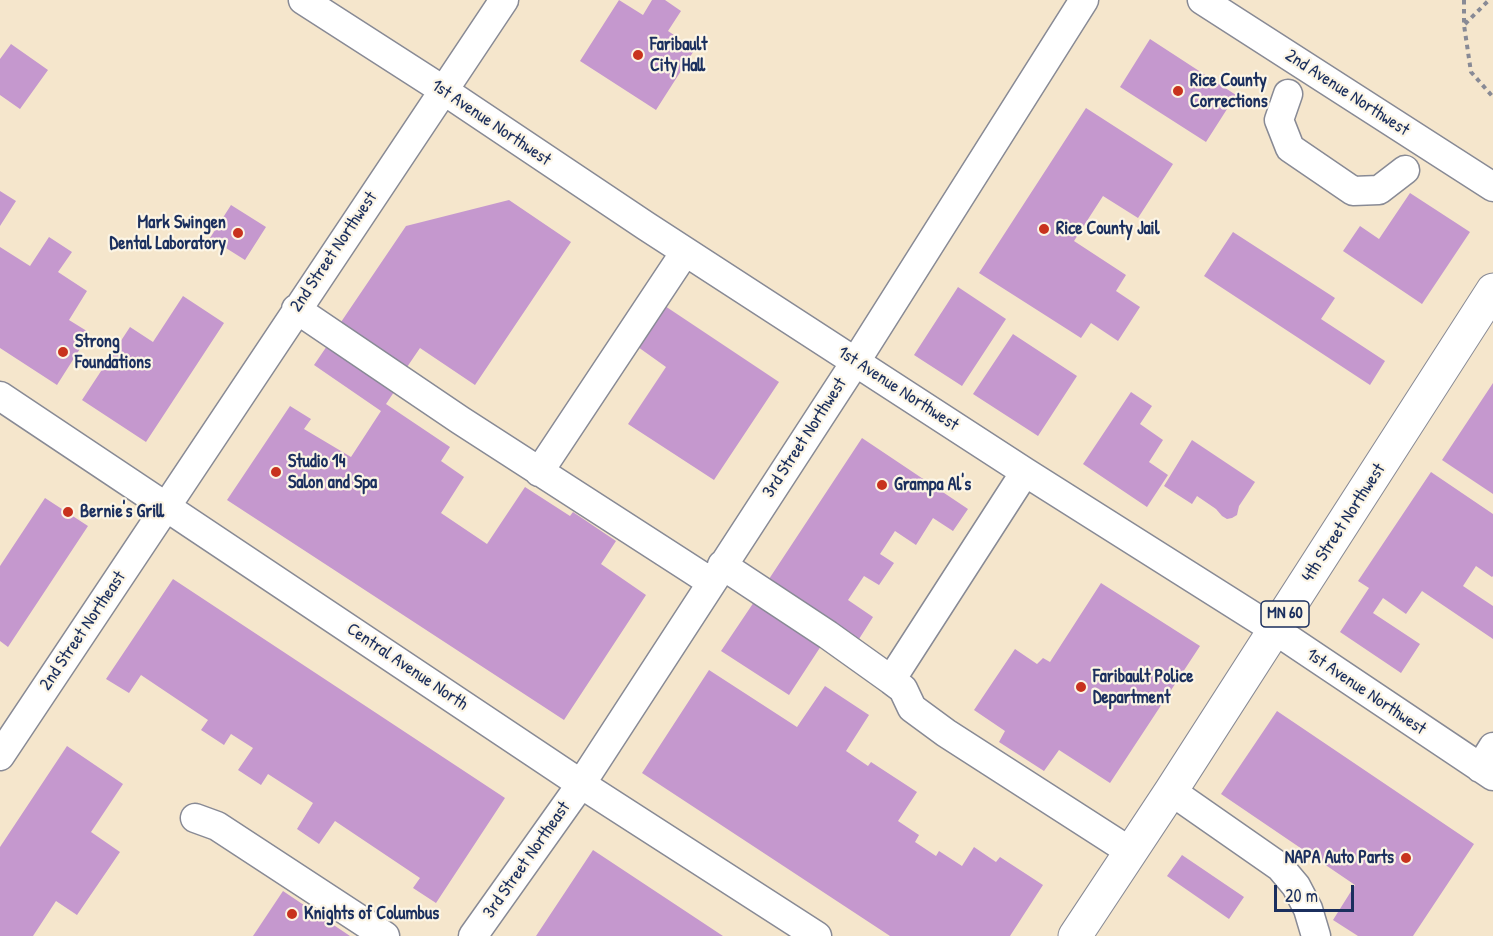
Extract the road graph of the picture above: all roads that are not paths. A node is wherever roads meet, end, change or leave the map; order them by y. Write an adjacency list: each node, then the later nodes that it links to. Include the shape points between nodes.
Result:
1 (303, 0): 5 (street, 1st Avenue Northwest)
2 (504, 0): 5 (street, 2nd Street Northwest)
3 (1084, 0): 12 (street, 3rd Street Northwest)
4 (1202, 0): 8 (street, 2nd Avenue Northwest)
5 (443, 90): 9 (street, 1st Avenue Northwest); 11 (street, 2nd Street Northwest)
6 (1288, 94): 7 (street, via 1279,120 1290,148 1353,191 1379,190)
7 (1405, 170)
8 (1493, 187)
9 (685, 252): 12 (street, 1st Avenue Northwest); 14 (street)
10 (1493, 290): 18 (main road, 4th Street Northwest / MN 60)
11 (296, 309): 14 (street); 16 (street, 2nd Street Northwest)
12 (856, 361): 15 (street, 1st Avenue Northwest); 17 (street, 3rd Street Northwest)
13 (0, 396): 16 (street, Central Avenue North)
14 (539, 472): 17 (street)
15 (1025, 472): 18 (street, 1st Avenue Northwest); 19 (street)
16 (166, 506): 20 (street, 2nd Street Northeast); 22 (street, Central Avenue North)
17 (717, 574): 19 (street, via 828,635); 22 (street, 3rd Street Northwest)
18 (1275, 630): 21 (street, 1st Avenue Northwest); 23 (main road, 4th Street Northwest / MN 60)
19 (891, 680): 25 (street, via 903,689 912,708 946,733)
20 (0, 756)
21 (1489, 764)
22 (581, 784): 27 (street, 3rd Street Northeast); 28 (street, Central Avenue North)
23 (1171, 791): 25 (main road, 4th Street Northwest / MN 60); 30 (street, via 1280,867 1296,886)
24 (195, 818): 26 (street, via 217,826)
25 (1131, 852): 29 (main road, 4th Street Northwest / MN 60)
26 (385, 936)
27 (473, 936)
28 (817, 936)
29 (1075, 936)
30 (1316, 936)

